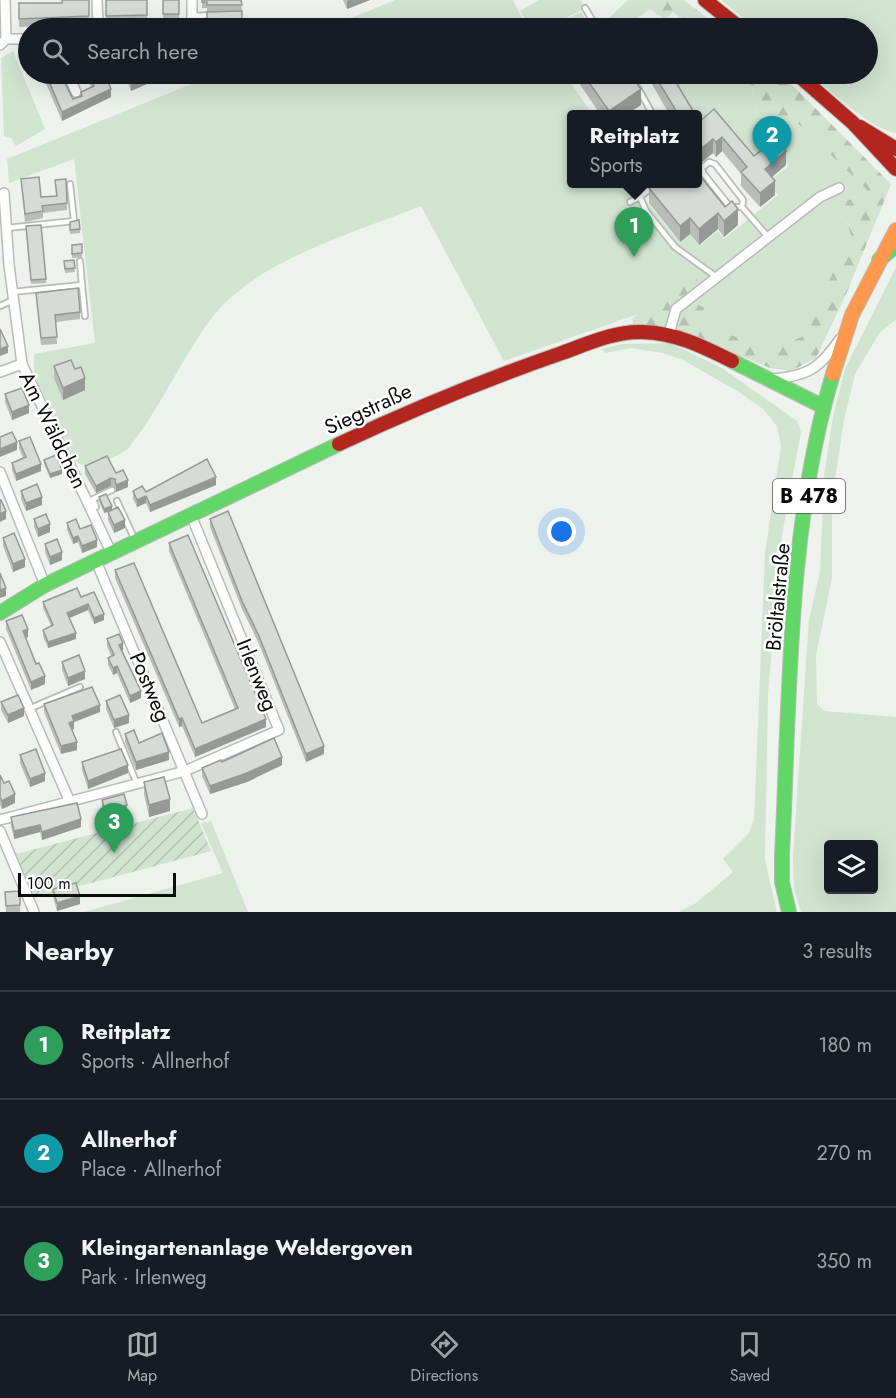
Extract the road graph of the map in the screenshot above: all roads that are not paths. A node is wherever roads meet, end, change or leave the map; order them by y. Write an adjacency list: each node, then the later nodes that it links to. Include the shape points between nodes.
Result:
1 (5, 0): 12 (street)
2 (97, 0): 8 (street)
3 (192, 0): 6 (street)
4 (705, 0): 10 (main road)
5 (585, 8): 9 (lane)
6 (192, 15): 7 (lane)
7 (223, 15)
8 (98, 18)
9 (591, 18)
10 (728, 18)
11 (18, 40): 12 (street)
12 (3, 42)
13 (72, 84): 16 (street)
14 (808, 84): 18 (main road)
15 (636, 85): 17 (lane)
16 (76, 92)
17 (651, 110)
18 (853, 123): 19 (main road); 20 (main road)
19 (892, 144)
20 (896, 169)
21 (70, 184): 28 (lane, via 74,221)
22 (650, 188): 25 (lane)
23 (839, 188): 30 (street, via 820,197)
24 (4, 193): 28 (street, Am Wäldchen)
25 (640, 197): 26 (lane); 35 (lane, via 646,211 675,247)
26 (630, 202)
27 (742, 207): 27 (lane, via 730,207 702,168 709,162 715,164 743,200); 30 (lane)
28 (7, 228): 34 (street, Am Wäldchen)
29 (896, 230): 32 (main road, Bröltalstraße / B 478)
30 (769, 238): 35 (street)
31 (896, 246): 32 (main road)
32 (879, 260): 40 (main road, Bröltalstraße / B 478)
33 (80, 261): 36 (lane)
34 (4, 267): 37 (street, Am Wäldchen)
35 (718, 278): 41 (street, via 676,309)
36 (82, 285): 37 (lane); 39 (lane)
37 (13, 296): 38 (lane); 42 (street, Am Wäldchen)
38 (0, 306)
39 (85, 316)
40 (848, 327): 44 (street, via 824,361 810,371); 45 (main road, Bröltalstraße / B 478)
41 (669, 334): 44 (main road, Siegstraße); 50 (main road, Siegstraße, via 639,332 612,336 513,370 413,409)
42 (22, 363): 43 (street); 49 (street, Am Wäldchen)
43 (0, 372)
44 (768, 380): 45 (main road, Siegstraße)
45 (824, 407): 67 (main road, Bröltalstraße / B 478, via 803,547 790,694 782,869)
46 (0, 472): 54 (street)
47 (112, 490): 49 (lane, via 93,499 96,507)
48 (117, 501): 51 (lane)
49 (91, 509): 52 (street, Am Wäldchen)
50 (191, 516): 51 (main road, Siegstraße); 60 (street, Irlenweg, via 279,730)
51 (136, 542): 52 (main road, Siegstraße)
52 (112, 554): 53 (main road, Siegstraße)
53 (96, 561): 54 (main road, Siegstraße); 60 (street, Postweg)
54 (45, 585): 55 (main road, Siegstraße)
55 (0, 613)
56 (0, 642): 58 (street)
57 (80, 687): 58 (lane)
58 (31, 708): 62 (street)
59 (116, 732): 61 (lane)
60 (185, 771): 61 (street, Irlenweg); 63 (street, Postweg)
61 (137, 784): 62 (street, Irlenweg)
62 (70, 802): 64 (street, Irlenweg)
63 (202, 814)
64 (0, 820)
65 (0, 831): 66 (street)
66 (34, 912)
67 (789, 912)

